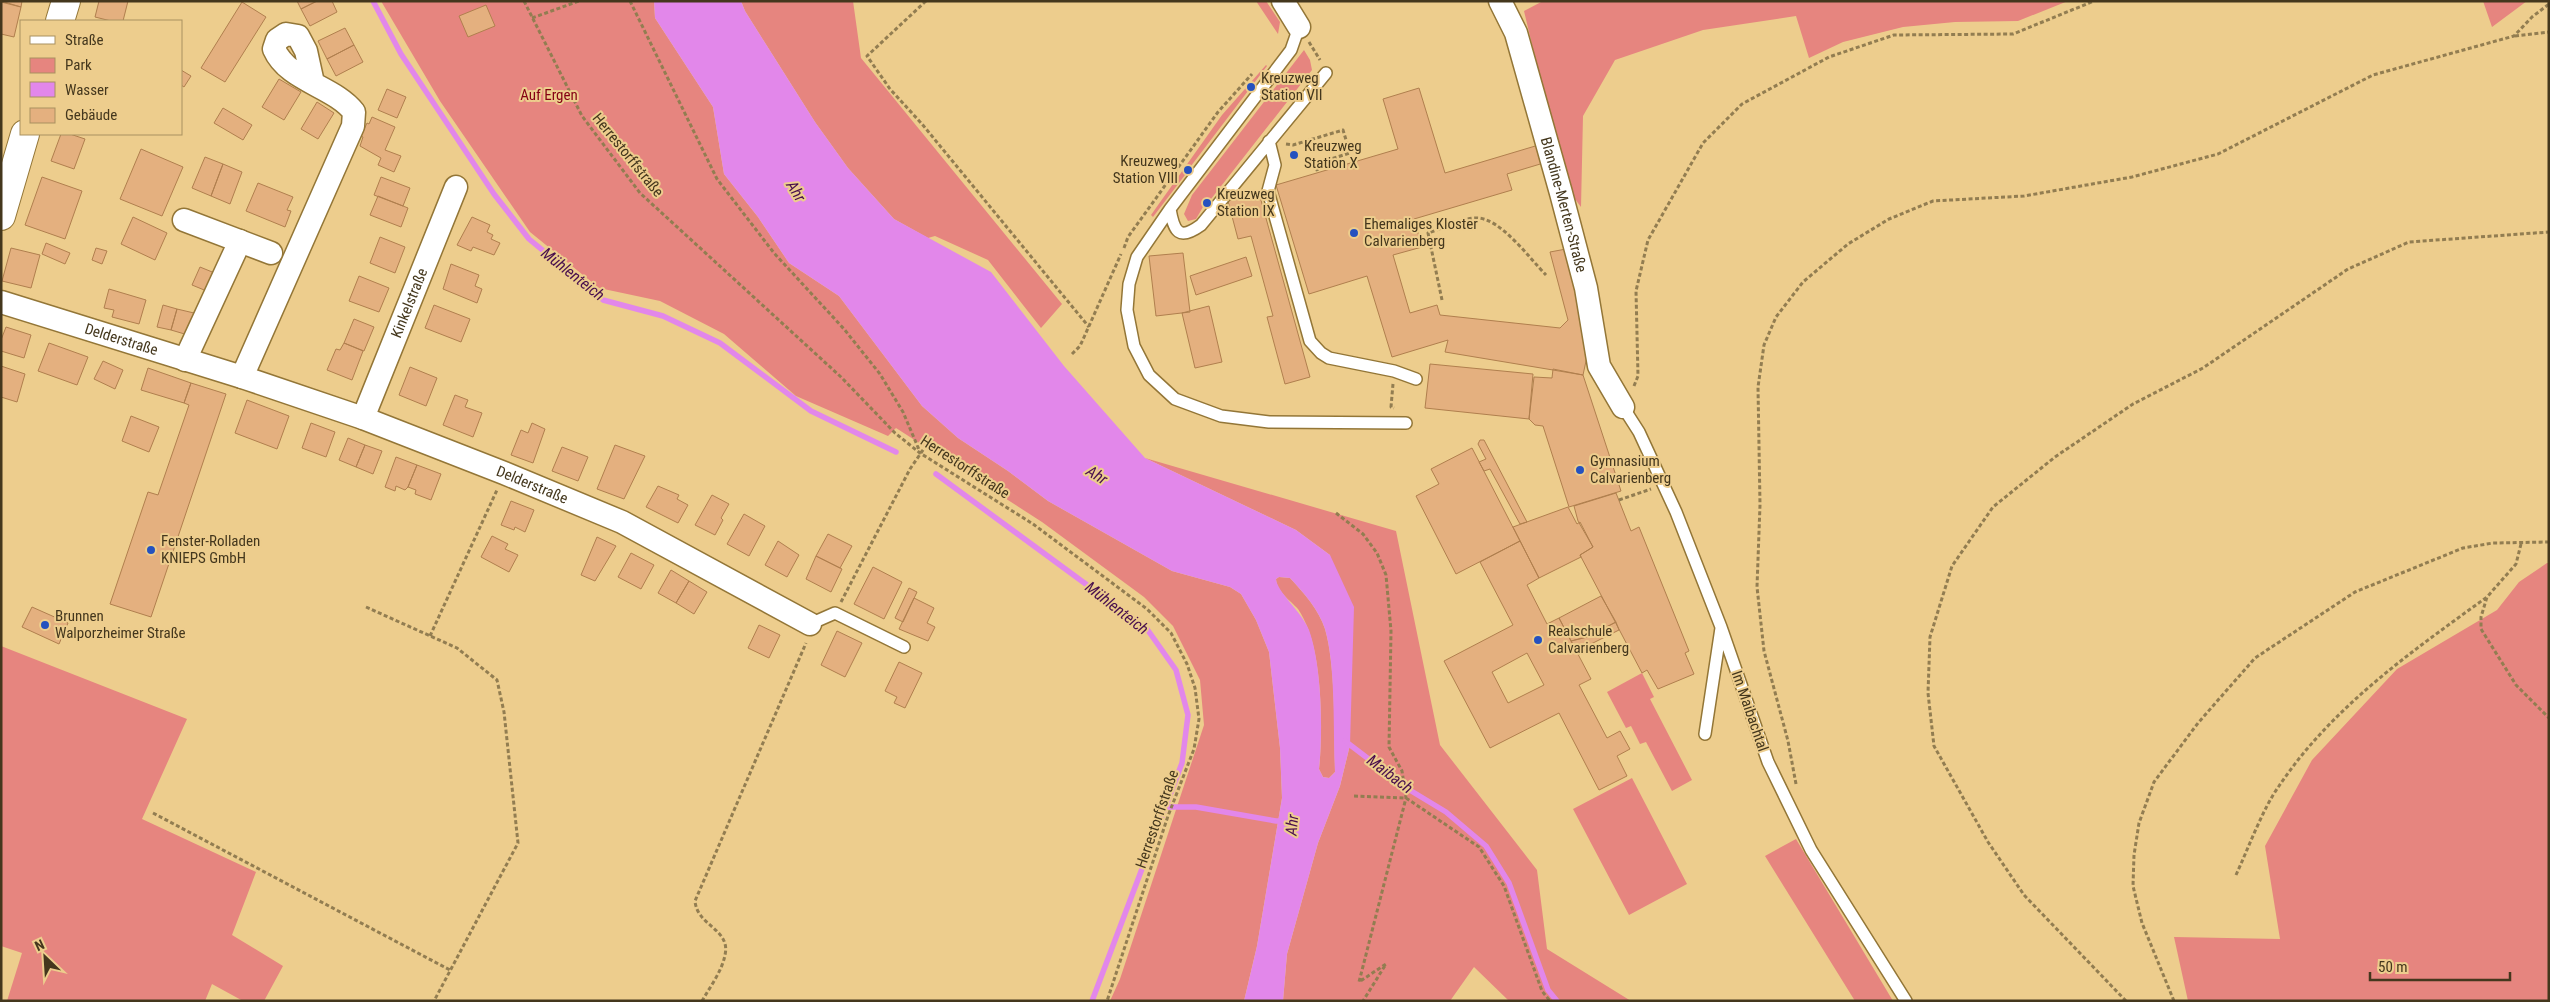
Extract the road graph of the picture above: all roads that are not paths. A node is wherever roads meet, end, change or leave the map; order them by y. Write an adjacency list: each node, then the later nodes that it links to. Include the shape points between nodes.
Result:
1 (66, 1): 4 (street)
2 (1283, 1): 5 (street)
3 (1500, 1): 20 (street, Blandine-Merten-Straße, via 1516,33 1561,193 1586,288 1599,366)
4 (60, 20)
5 (1305, 34): 11 (lane)
6 (1326, 73): 8 (lane)
7 (313, 83): 18 (street, via 348,104 354,112 353,126)
8 (1269, 140): 11 (lane, via 1201,225 1190,233 1177,231); 19 (lane, via 1275,164 1268,191 1310,341 1329,358 1394,371)
9 (17, 148): 12 (street)
10 (456, 187): 21 (street, Kinkelstraße)
11 (1170, 209): 22 (lane, via 1138,257 1129,284 1127,310 1134,346 1149,375 1175,399 1221,416 1269,422)
12 (1, 216)
13 (184, 220): 14 (street)
14 (240, 241): 15 (street); 17 (street)
15 (271, 253)
16 (1, 302): 17 (street, Delderstraße)
17 (185, 360): 18 (street, Delderstraße)
18 (242, 377): 21 (street, Delderstraße)
19 (1416, 380)
20 (1623, 407): 24 (lane, Im Maibachtal, via 1639,432 1664,485)
21 (363, 418): 23 (street, Delderstraße, via 622,522)
22 (1406, 423)
23 (810, 624): 25 (lane, via 835,613)
24 (1721, 627): 26 (lane); 27 (lane, Im Maibachtal, via 1768,762 1811,850)
25 (904, 647)
26 (1706, 734)
27 (1906, 1001)

